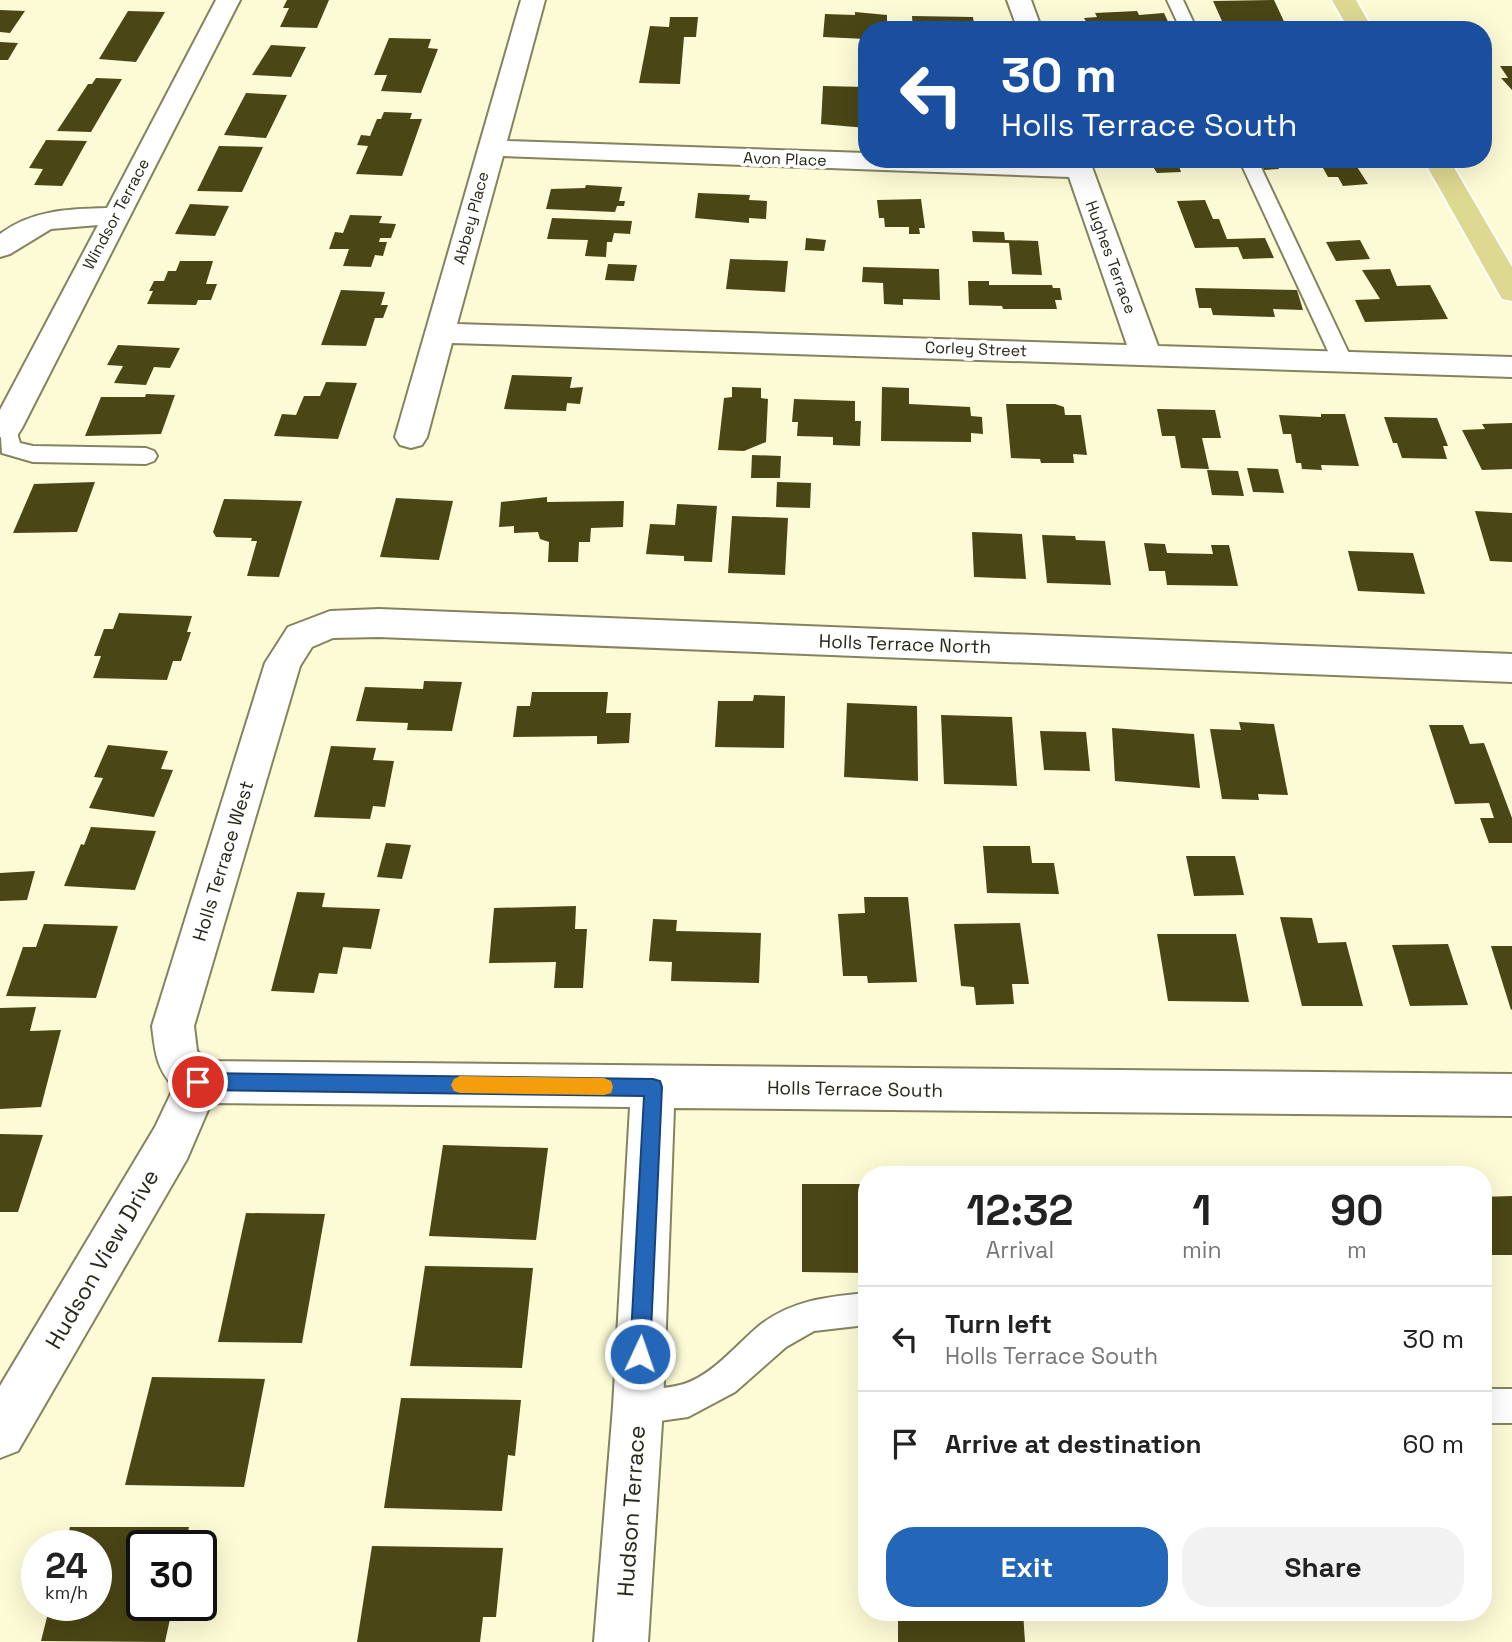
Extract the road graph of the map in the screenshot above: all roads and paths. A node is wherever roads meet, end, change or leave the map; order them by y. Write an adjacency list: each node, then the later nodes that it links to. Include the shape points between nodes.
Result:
1 (228, 0): 14 (street, Windsor Terrace)
2 (533, 0): 9 (street, Abbey Place)
3 (1019, 0): 6 (street)
4 (1175, 0): 7 (lane)
5 (1344, 0): 8 (main road)
6 (1027, 21)
7 (1185, 21)
8 (1357, 21)
9 (491, 148): 10 (street, Avon Place); 17 (street, Abbey Place)
10 (858, 158)
11 (1078, 168): 18 (street, Hughes Terrace)
12 (1252, 168): 19 (lane)
13 (1441, 168): 16 (main road)
14 (114, 216): 15 (street, via 41,220); 21 (street, Windsor Terrace)
15 (0, 248)
16 (1510, 284)
17 (440, 333): 18 (street, Corley Street); 22 (street, Abbey Place)
18 (1146, 355): 19 (street, Corley Street)
19 (1343, 362): 20 (street, Corley Street)
20 (1512, 367)
21 (6, 428): 23 (lane, via 10,448 33,454)
22 (411, 437)
23 (146, 456)
24 (300, 638): 25 (street, Holls Terrace North, via 330,625 379,623); 26 (street, Holls Terrace West, via 283,663 173,1026 177,1060)
25 (1512, 668)
26 (198, 1082): 27 (street, Holls Terrace South); 33 (street, Hudson View Drive, via 171,1143)
27 (653, 1087): 28 (street, Holls Terrace South); 32 (street, Hudson Terrace)
28 (1512, 1095)
29 (858, 1310): 32 (lane, via 811,1315 774,1335 723,1380 688,1400)
30 (1512, 1405): 31 (lane)
31 (1492, 1406)
32 (638, 1407): 34 (street, Hudson Terrace)
33 (0, 1433)
34 (621, 1642)

